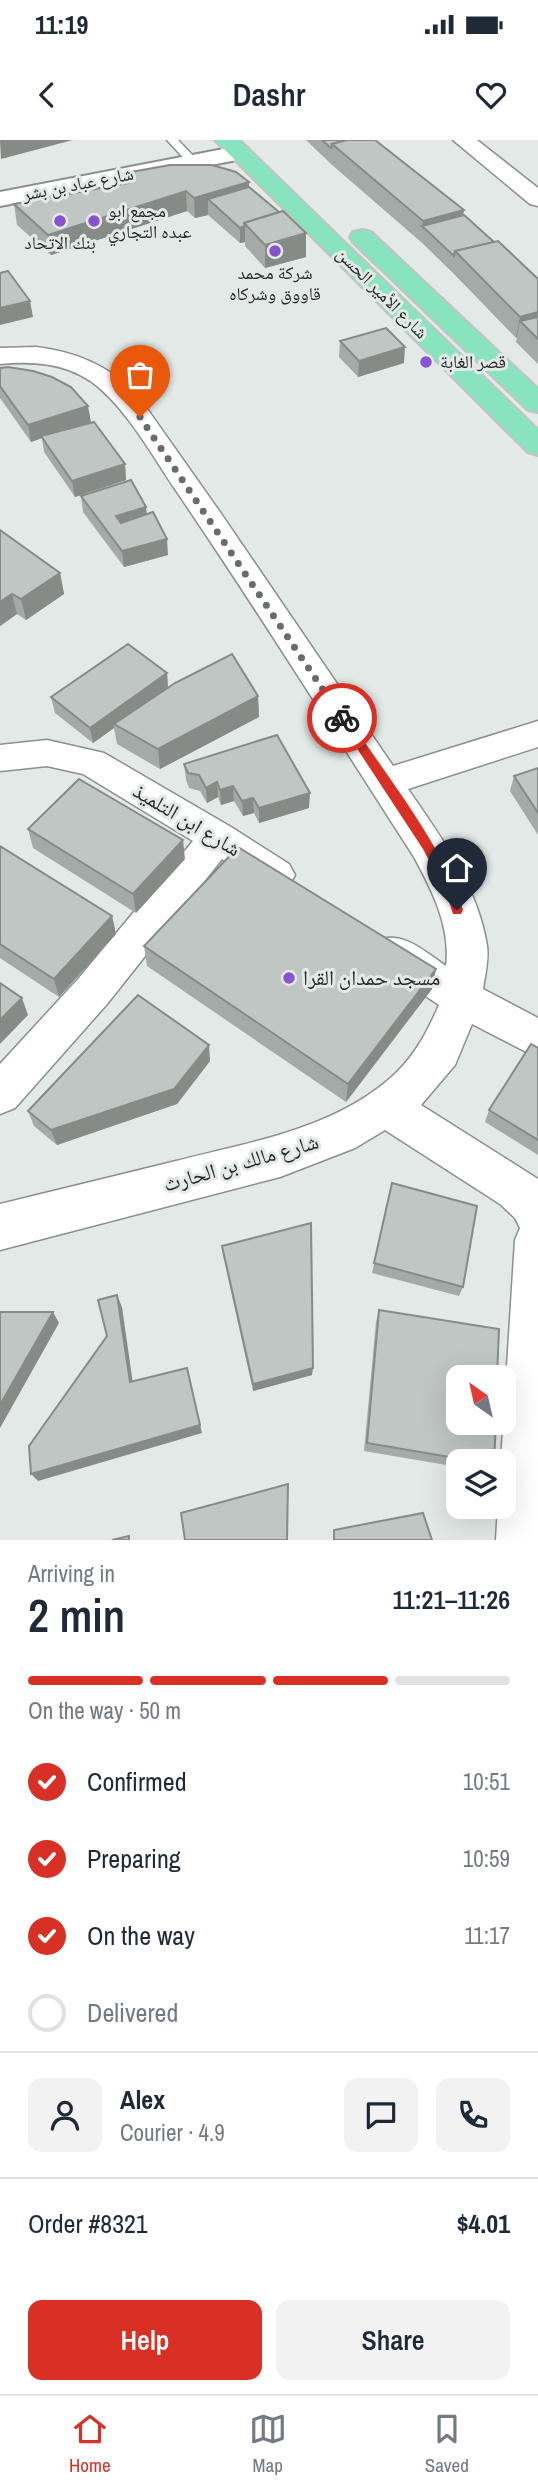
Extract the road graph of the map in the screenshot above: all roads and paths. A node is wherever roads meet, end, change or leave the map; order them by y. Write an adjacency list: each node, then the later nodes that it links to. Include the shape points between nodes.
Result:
1 (172, 140): 4 (lane)
2 (464, 140): 5 (street)
3 (233, 147): 4 (street, شارع عباد بن بشر); 10 (highway, شارع الأمير الحسن)
4 (193, 162): 6 (street, شارع عباد بن بشر)
5 (538, 199)
6 (0, 200)
7 (341, 216): 9 (highway, شارع الأمير الحسن)
8 (0, 356): 13 (street, شارع مالك بن الحارث, via 55,356 111,381 153,435)
9 (538, 404)
10 (538, 446)
11 (538, 734): 13 (street)
12 (0, 758): 14 (street, شارع ابن التلميذ, via 47,753 92,763)
13 (386, 782): 17 (street, شارع مالك بن الحارث, via 452,891 468,948)
14 (218, 837): 15 (street, شارع ابن التلميذ); 19 (street, via 93,991)
15 (299, 891)
16 (369, 937): 17 (street)
17 (462, 998): 18 (street); 20 (street, شارع مالك بن الحارث, via 440,1052 412,1086)
18 (538, 1039)
19 (0, 1094)
20 (386, 1107): 21 (street, via 516,1189); 22 (street, شارع مالك بن الحارث, via 340,1133 280,1156)
21 (538, 1217)
22 (0, 1227)
23 (538, 1240): 24 (street)
24 (522, 1540)

